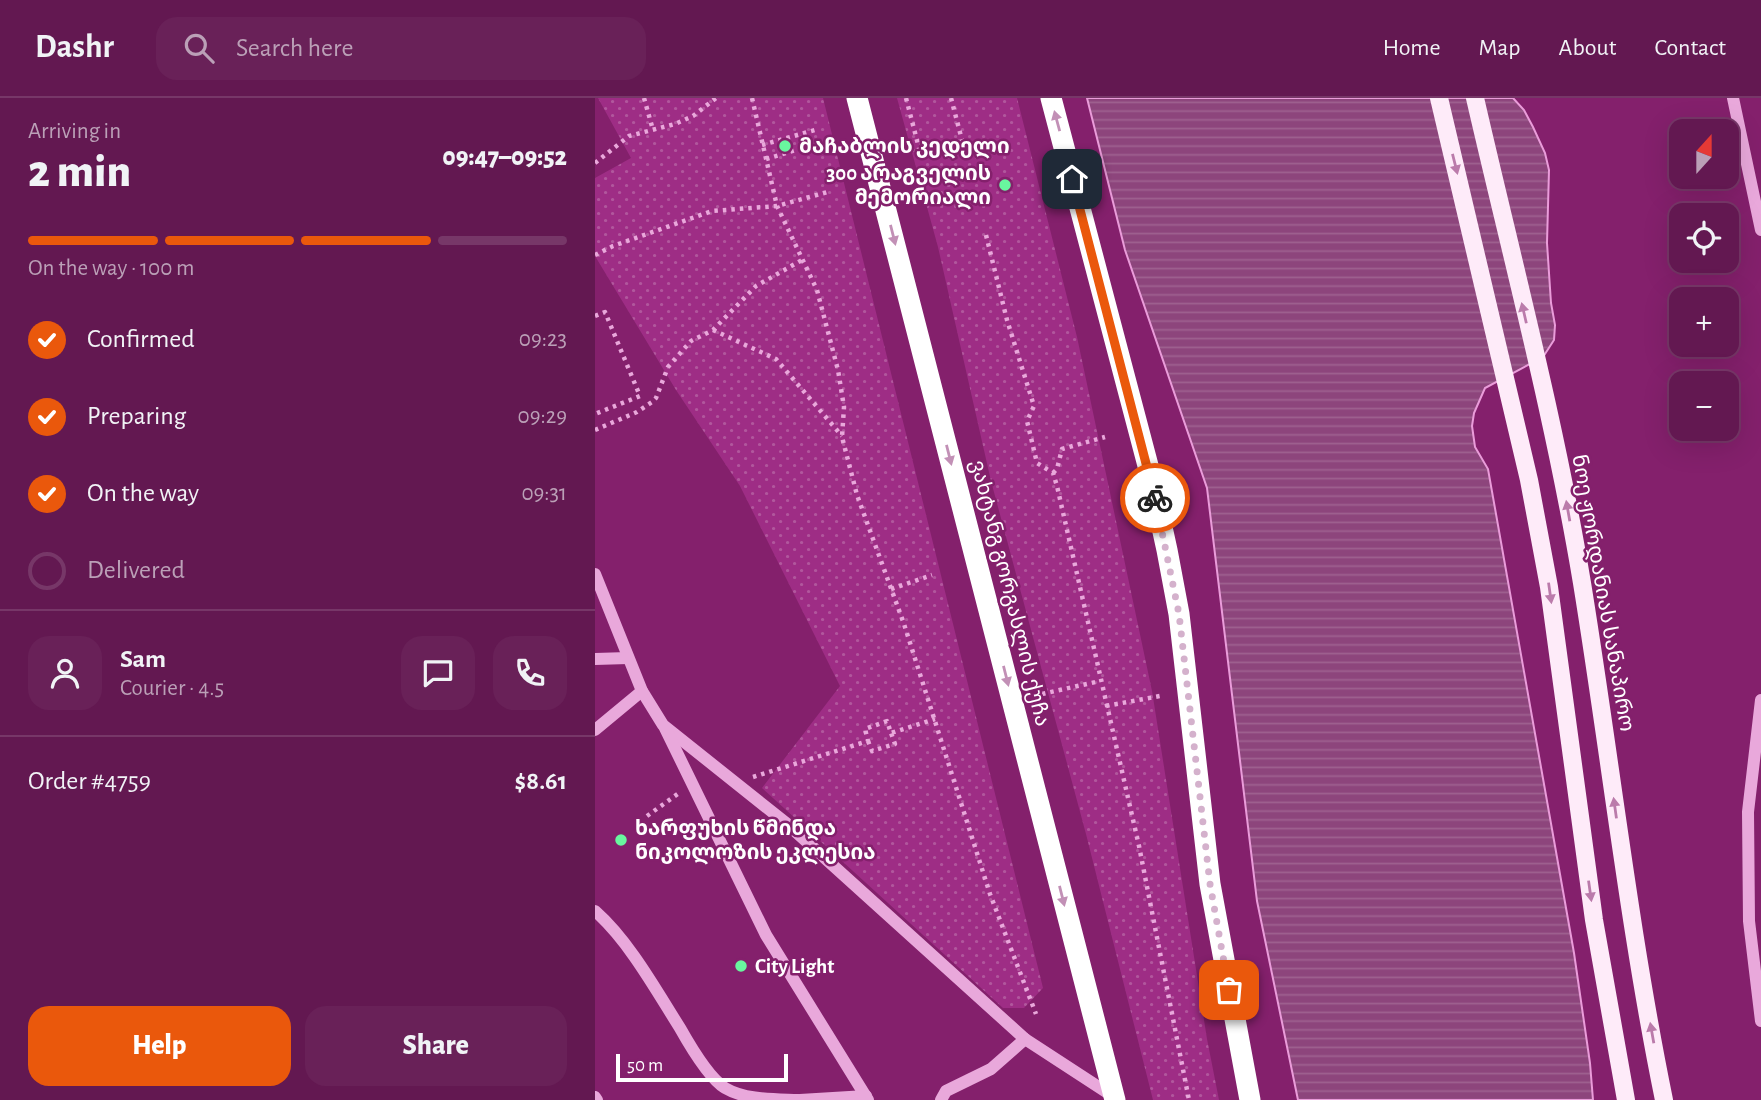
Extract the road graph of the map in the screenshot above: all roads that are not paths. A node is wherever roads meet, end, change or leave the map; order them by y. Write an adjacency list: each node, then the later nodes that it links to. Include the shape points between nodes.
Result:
1 (857, 98): 19 (highway, ვახტანგ გორგასლის ქუჩა, one-way to 19)
2 (1051, 98): 22 (highway, one-way to 2, via 1210,884 1179,614 1167,550)
3 (1439, 98): 23 (main road, one-way to 23, via 1508,382 1549,587 1594,920)
4 (1475, 98): 24 (main road, ნოე ჟორდანიას სანაპირო, one-way to 4, via 1562,477)
5 (1733, 98): 6 (street)
6 (1761, 230)
7 (595, 574): 8 (street)
8 (628, 657): 9 (street); 10 (street)
9 (595, 659)
10 (642, 691): 12 (street); 13 (street)
11 (1761, 700): 15 (street, via 1748,813 1749,921)
12 (663, 725): 16 (street, via 786,823); 18 (street, via 766,935)
13 (595, 730)
14 (595, 911): 17 (street, via 611,925)
15 (1761, 1021)
16 (1025, 1039): 19 (street); 21 (street, via 991,1069 946,1091)
17 (726, 1094): 20 (street)
18 (867, 1098): 20 (street)
19 (1115, 1098)
20 (799, 1100)
21 (941, 1100)
22 (1250, 1100)
23 (1626, 1100)
24 (1664, 1100)

